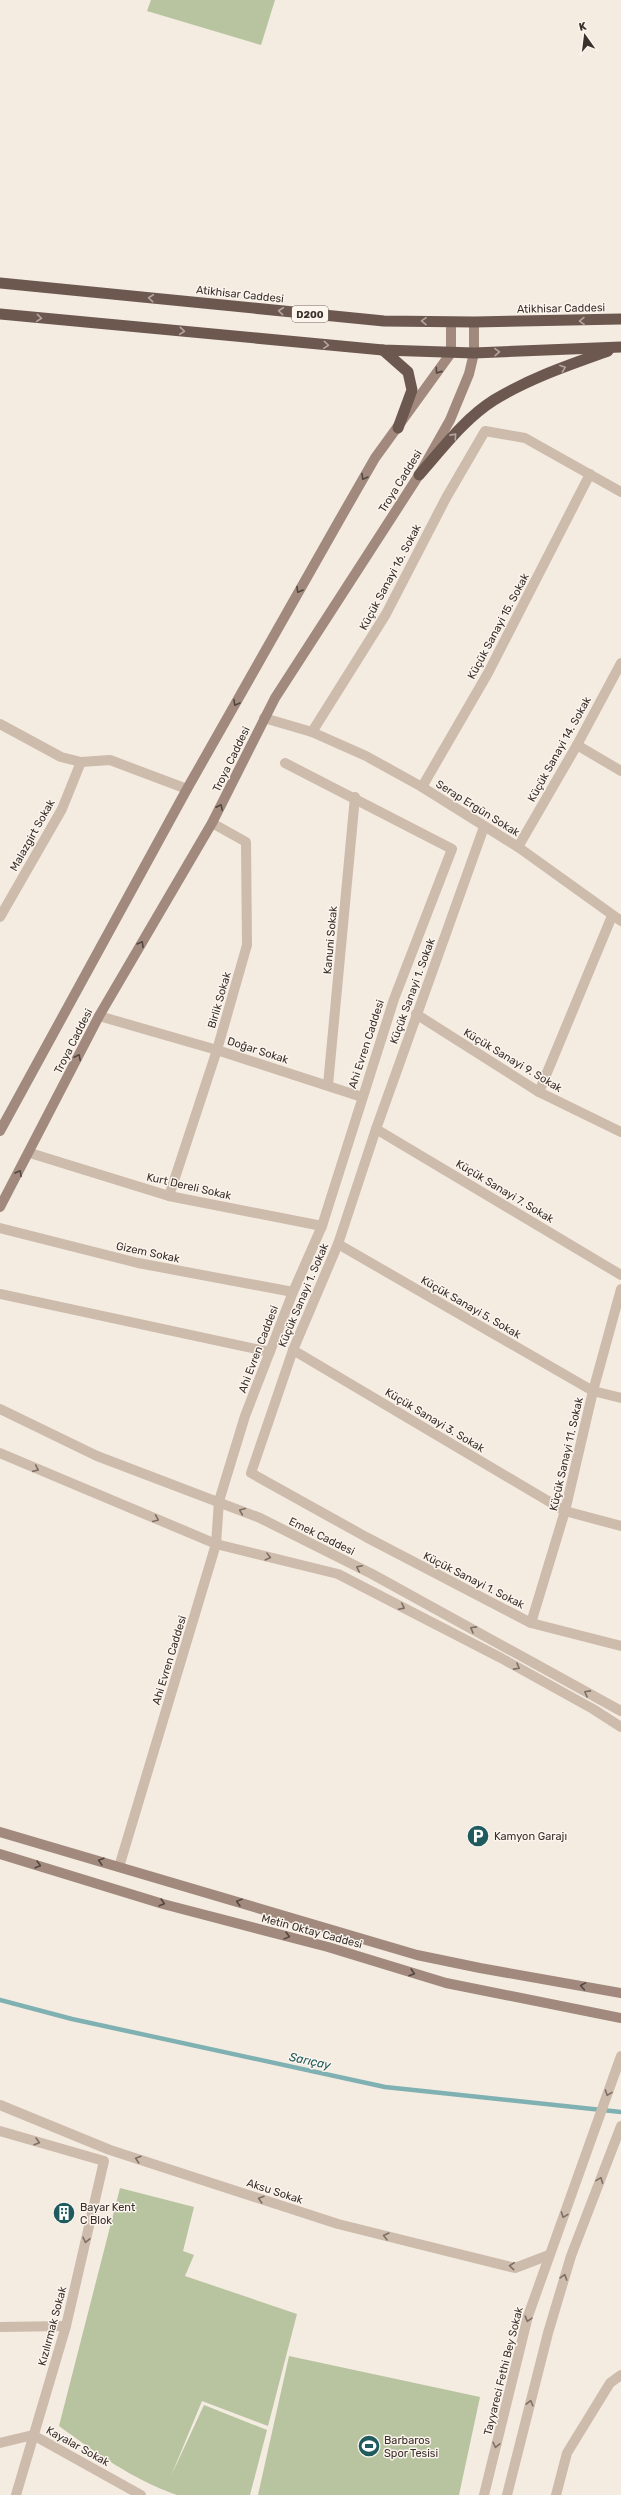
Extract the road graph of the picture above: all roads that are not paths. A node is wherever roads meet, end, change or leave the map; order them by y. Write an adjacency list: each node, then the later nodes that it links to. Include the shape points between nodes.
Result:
1 (0, 284): 4 (highway, Atikhisar Caddesi / D200, one-way to 1, via 384,321)
2 (0, 314): 7 (highway, one-way to 7)
3 (621, 319): 5 (highway, Atikhisar Caddesi / D200, one-way to 5)
4 (451, 322): 5 (highway, Atikhisar Caddesi / D200); 8 (main road)
5 (474, 322): 9 (main road, Troya Caddesi)
6 (620, 347): 9 (highway, one-way to 6); 12 (highway, one-way to 6, via 462,426 493,401 535,378)
7 (383, 350): 8 (highway); 10 (highway, via 408,372 412,390)
8 (451, 353): 9 (highway); 10 (main road, Troya Caddesi, one-way to 10)
9 (474, 353): 12 (main road, Troya Caddesi, via 469,374 450,420)
10 (398, 428): 23 (main road, Troya Caddesi, one-way to 23, via 375,458)
11 (590, 474): 13 (street); 17 (street, Küçük Sanayi 16. Sokak, via 525,438 485,431 446,498 386,614); 22 (street, Küçük Sanayi 15. Sokak, via 488,673)
12 (419, 475): 15 (main road, Troya Caddesi)
13 (621, 492)
14 (621, 663): 18 (street, Küçük Sanayi 14. Sokak)
15 (264, 718): 17 (street, Serap Ergün Sokak); 25 (main road, Troya Caddesi, one-way to 15)
16 (0, 724): 19 (street, via 61,757)
17 (312, 732): 22 (street, Serap Ergün Sokak, via 366,756)
18 (577, 744): 21 (street); 27 (street, Küçük Sanayi 14. Sokak)
19 (81, 762): 23 (street, via 110,760); 29 (street, Malazgirt Sokak, via 62,809)
20 (285, 762): 24 (street)
21 (621, 771)
22 (422, 787): 26 (street, Serap Ergün Sokak)
23 (187, 789): 38 (main road, Troya Caddesi)
24 (355, 797): 34 (street, Kanuni Sokak); 36 (street, Ahi Evren Caddesi, via 452,849 394,999)
25 (212, 823): 32 (main road, Troya Caddesi, one-way to 25); 33 (street, Birlik Sokak, via 246,842 247,945)
26 (484, 827): 27 (street, Serap Ergün Sokak); 31 (street, Küçük Sanayi 1. Sokak)
27 (518, 847): 28 (street, Serap Ergün Sokak)
28 (612, 916): 30 (street, Serap Ergün Sokak); 35 (street)
29 (0, 917)
30 (621, 921)
31 (416, 1014): 35 (street, Küçük Sanayi 9. Sokak); 37 (street, Küçük Sanayi 1. Sokak)
32 (99, 1016): 33 (street, Doğar Sokak); 40 (main road, Troya Caddesi, one-way to 32)
33 (216, 1050): 34 (street, Doğar Sokak); 41 (street, Birlik Sokak)
34 (328, 1085): 36 (street, Doğar Sokak)
35 (539, 1092): 39 (street, Küçük Sanayi 9. Sokak)
36 (362, 1097): 43 (street, Ahi Evren Caddesi)
37 (376, 1129): 45 (street, Küçük Sanayi 1. Sokak); 46 (street, Küçük Sanayi 7. Sokak)
38 (0, 1131)
39 (621, 1132)
40 (30, 1153): 41 (street, Kurt Dereli Sokak); 42 (main road, Troya Caddesi, one-way to 40)
41 (169, 1196): 43 (street, Kurt Dereli Sokak)
42 (0, 1207)
43 (322, 1226): 48 (street, Ahi Evren Caddesi)
44 (0, 1228): 48 (street, Gizem Sokak, via 138,1263)
45 (338, 1244): 50 (street, Küçük Sanayi 1. Sokak); 52 (street, Küçük Sanayi 5. Sokak)
46 (621, 1275)
47 (621, 1289): 52 (street, Küçük Sanayi 11. Sokak)
48 (293, 1292): 51 (street, Ahi Evren Caddesi)
49 (0, 1294): 51 (street)
50 (293, 1350): 57 (street, Küçük Sanayi 3. Sokak); 60 (street, Küçük Sanayi 1. Sokak, via 251,1473 366,1537)
51 (270, 1352): 56 (street, Ahi Evren Caddesi, via 245,1416)
52 (593, 1391): 53 (street, Küçük Sanayi 5. Sokak); 57 (street, Küçük Sanayi 11. Sokak)
53 (621, 1398)
54 (0, 1409): 56 (street, Emek Caddesi, via 97,1456)
55 (0, 1453): 59 (street, one-way to 59)
56 (219, 1501): 59 (street, Ahi Evren Caddesi); 62 (street, Emek Caddesi, one-way to 56, via 372,1574 260,1518)
57 (565, 1511): 58 (street, Küçük Sanayi 3. Sokak); 60 (street, Küçük Sanayi 11. Sokak)
58 (621, 1526)
59 (216, 1544): 63 (street, one-way to 63, via 338,1574 502,1658); 66 (street, Ahi Evren Caddesi)
60 (531, 1623): 61 (street)
61 (621, 1646)
62 (621, 1711)
63 (621, 1727)
64 (0, 1832): 66 (main road, Metin Oktay Caddesi, one-way to 64)
65 (0, 1854): 68 (main road, Metin Oktay Caddesi, one-way to 68, via 163,1904 328,1947 446,1983)
66 (119, 1867): 67 (main road, Metin Oktay Caddesi, one-way to 66, via 417,1955)
67 (621, 1993)
68 (621, 2018)
69 (621, 2056): 73 (street, Tayyareci Fethi Bey Sokak, one-way to 73)
70 (0, 2105): 73 (street, Aksu Sokak, one-way to 70, via 516,2268 338,2224 110,2150)
71 (621, 2126): 82 (street, one-way to 71, via 548,2333 571,2256)
72 (0, 2131): 74 (street, Kızılırmak Sokak, one-way to 74, via 104,2161)
73 (549, 2255): 81 (street, Tayyareci Fethi Bey Sokak, one-way to 81, via 528,2316)
74 (66, 2326): 75 (street); 77 (street, Kızılırmak Sokak)
75 (0, 2327)
76 (621, 2375): 83 (street, via 610,2382 567,2453)
77 (33, 2435): 78 (street, Kayalar Sokak); 79 (street, Kızılırmak Sokak); 80 (street, Kayalar Sokak)
78 (0, 2443)
79 (16, 2495)
80 (141, 2495)
81 (484, 2495)
82 (507, 2495)
83 (556, 2495)

